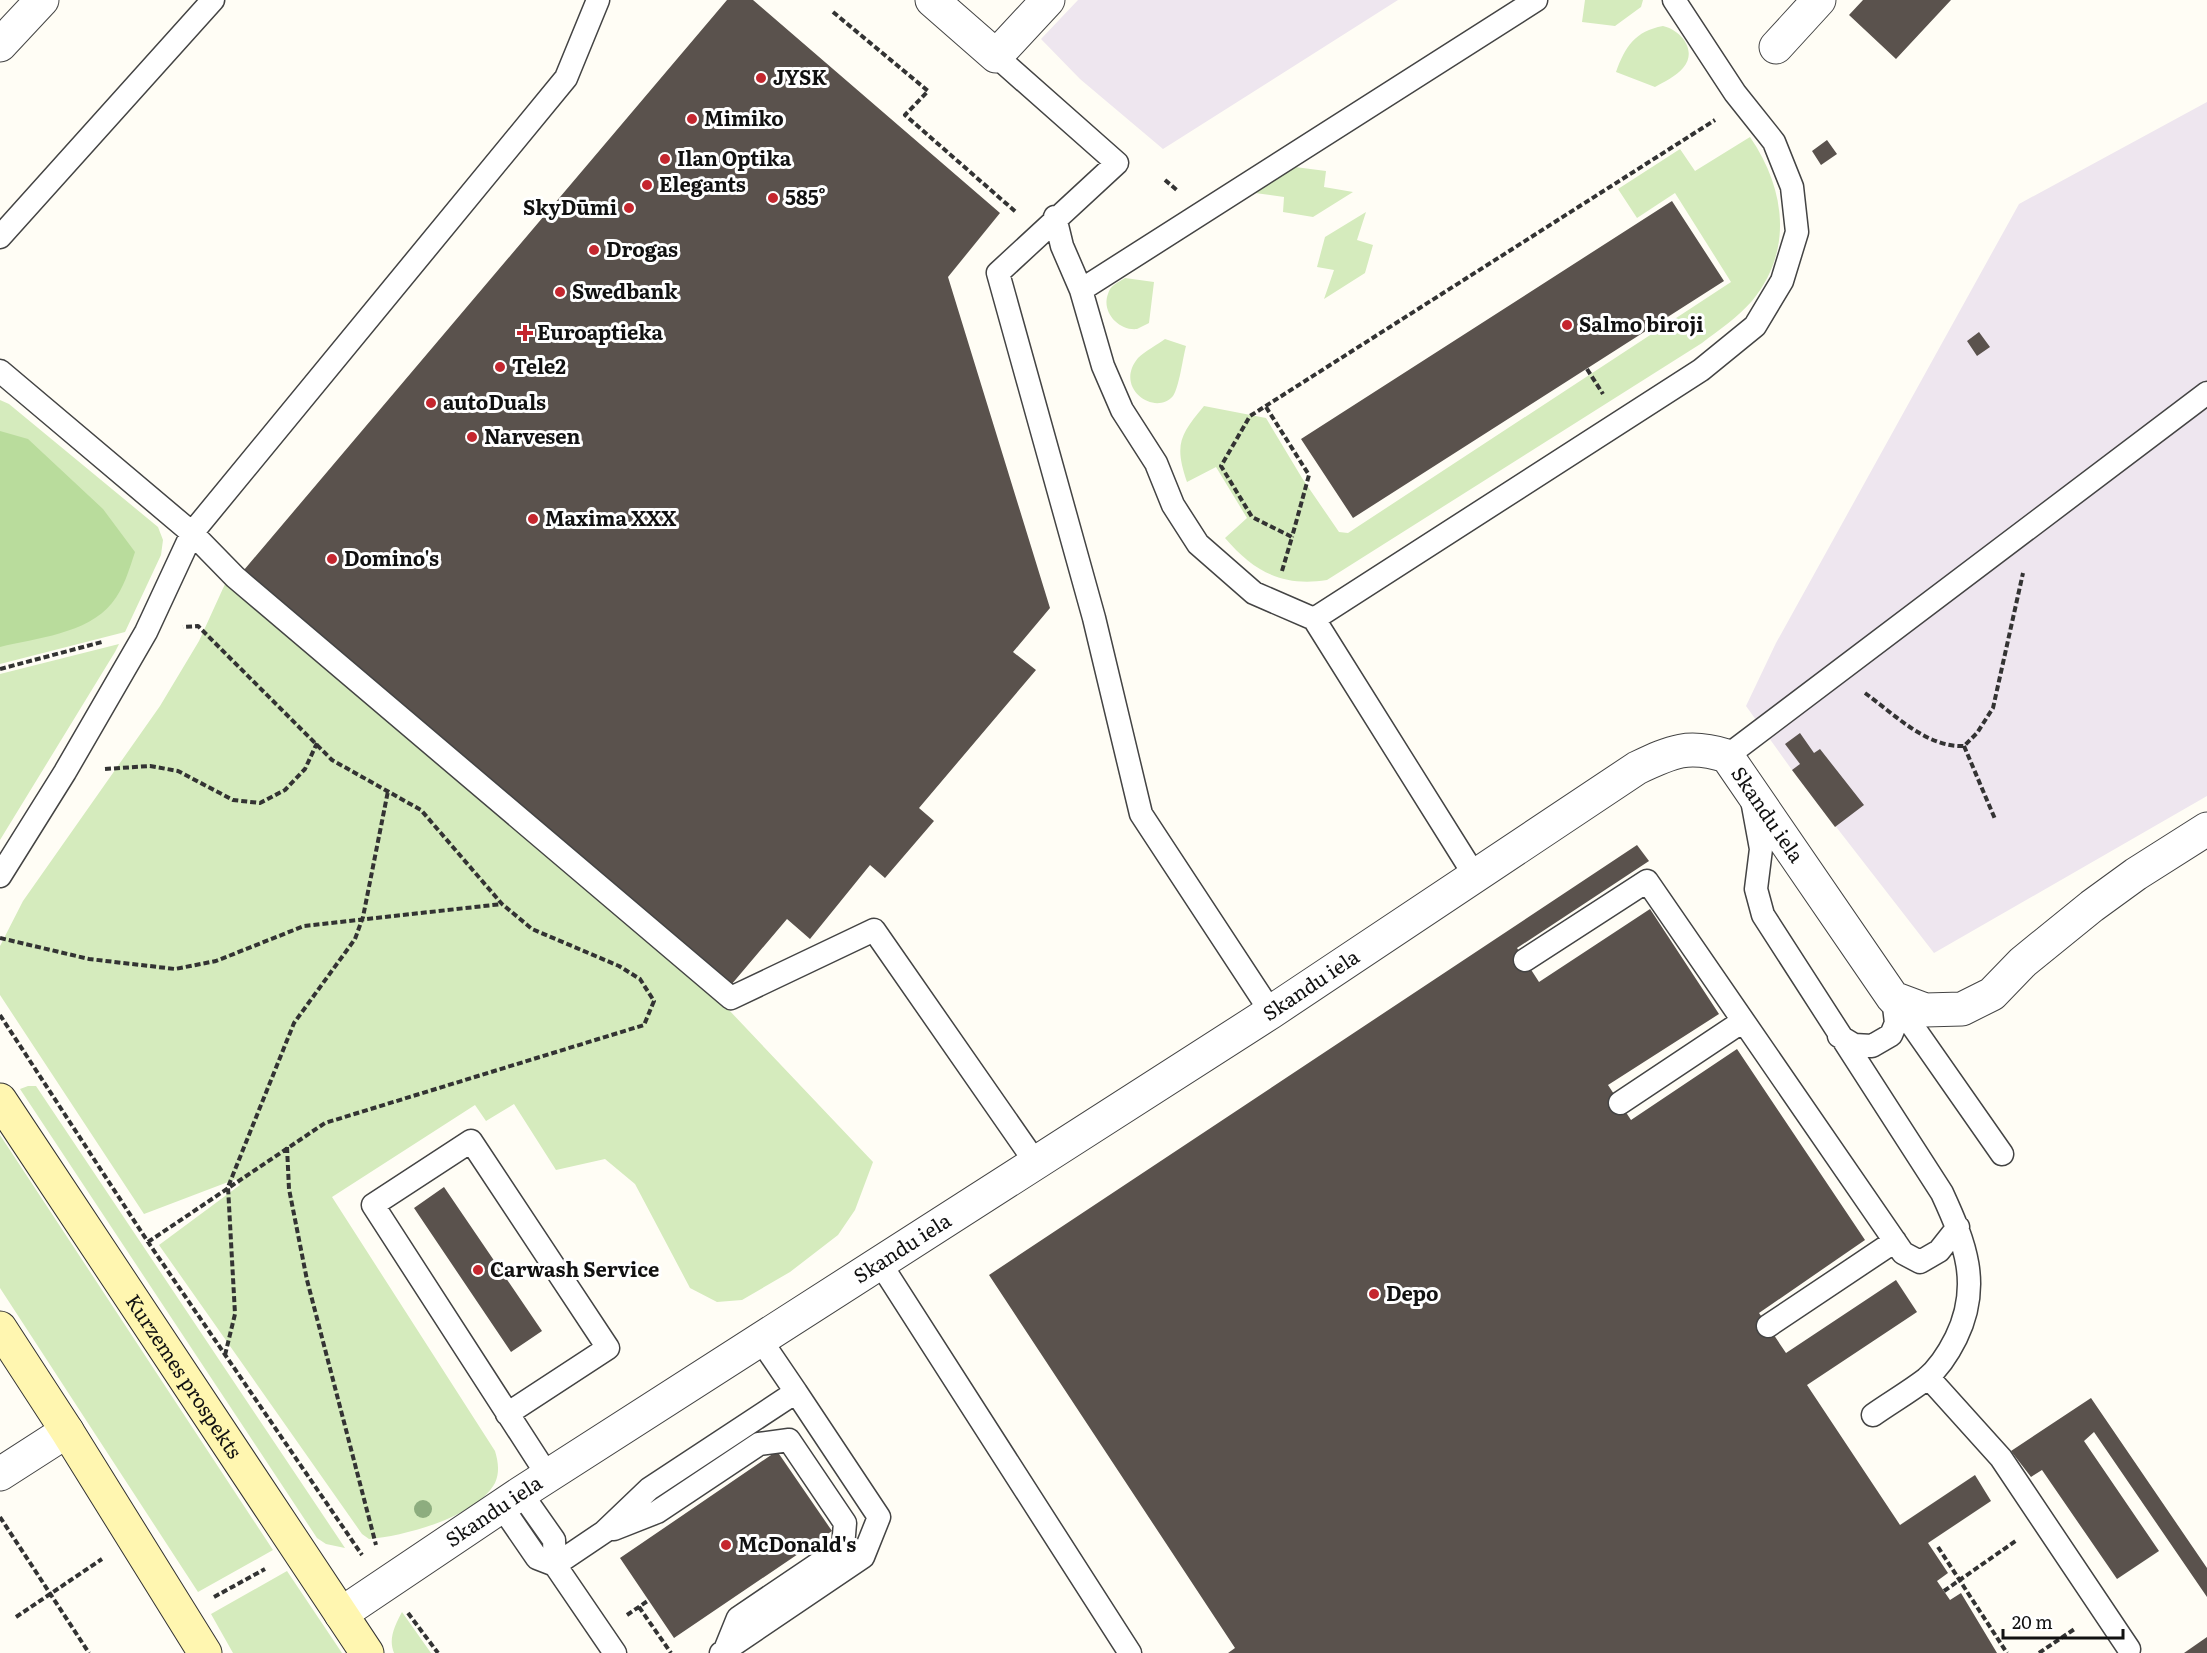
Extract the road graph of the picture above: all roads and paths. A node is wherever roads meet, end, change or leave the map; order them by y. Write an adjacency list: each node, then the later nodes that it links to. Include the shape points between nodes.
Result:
1 (42, 0): 10 (street)
2 (213, 0): 15 (lane)
3 (598, 0): 21 (lane, via 566,78)
4 (932, 0): 12 (street)
5 (1048, 0): 12 (street)
6 (1536, 0): 16 (lane)
7 (1674, 0): 13 (lane)
8 (1819, 0): 11 (street)
9 (833, 12): 14 (path, via 928,92 905,115)
10 (0, 45)
11 (1776, 47)
12 (996, 56): 14 (lane, via 1117,163)
13 (1735, 93): 19 (path, via 1713,122); 24 (lane, via 1774,142 1792,187 1797,232 1782,281 1755,326 1701,370)
14 (1047, 225): 16 (lane, via 1062,246); 44 (lane, via 998,273 1094,618 1141,814)
15 (0, 237)
16 (1081, 290): 23 (lane, via 1103,366 1122,410 1156,463 1173,505 1198,544 1254,593)
17 (0, 371): 21 (lane)
18 (2207, 393): 20 (lane)
19 (1266, 407): 22 (path, via 1309,475); 22 (path, via 1250,416 1221,466 1252,517)
20 (2035, 524): 28 (lane); 30 (path, via 1993,708)
21 (192, 533): 32 (lane, via 146,632); 52 (lane, via 235,577 731,998 874,930)
22 (1292, 537): 23 (path)
23 (1273, 604): 24 (lane)
24 (1314, 619): 38 (lane)
25 (198, 626): 29 (path)
26 (109, 641): 27 (path)
27 (0, 669)
28 (1838, 672): 30 (path, via 1916,731 1948,747); 31 (lane)
29 (317, 743): 32 (path, via 305,770 285,790 260,802 233,800 178,771 150,766); 34 (path, via 332,760)
30 (1964, 746): 35 (path)
31 (1727, 756): 33 (street, Skandu iela); 38 (street, Skandu iela, via 1696,748 1666,754 1637,768)
32 (65, 772): 37 (lane)
33 (1749, 787): 43 (street, Skandu iela); 47 (lane, via 1761,849 1756,889 1763,915)
34 (388, 790): 39 (path, via 420,810); 40 (path)
35 (1995, 819)
36 (2207, 829): 43 (street, via 2092,906 2023,962 1992,994 1962,1009 1925,1010)
37 (0, 876)
38 (1475, 876): 44 (street, Skandu iela)
39 (502, 904): 40 (path); 50 (path, via 532,929 619,966 640,980 654,1000 644,1025 325,1122)
40 (363, 917): 41 (path, via 304,926 216,961 175,969 89,959); 53 (path, via 355,939 294,1023)
41 (0, 938)
42 (1525, 960): 46 (lane, via 1647,881)
43 (1893, 998): 47 (lane, via 1896,1023 1891,1035 1872,1046 1854,1045); 51 (lane)
44 (1271, 1012): 52 (street, Skandu iela)
45 (0, 1015): 56 (path)
46 (1743, 1021): 49 (lane); 55 (lane)
47 (1839, 1036): 54 (lane, via 1942,1193)
48 (0, 1100): 74 (main road, Kurzemes prospekts)
49 (1620, 1103)
50 (287, 1147): 53 (path); 77 (path, via 289,1189 307,1280)
51 (2002, 1154)
52 (1036, 1163): 57 (street, Skandu iela)
53 (228, 1187): 56 (path); 61 (path, via 235,1314)
54 (1958, 1227): 55 (lane, via 1939,1251 1920,1262 1903,1252); 62 (lane, via 1968,1262 1970,1293 1965,1319 1949,1352)
55 (1895, 1241): 58 (lane)
56 (148, 1242): 61 (path)
57 (880, 1263): 60 (street, Skandu iela); 95 (lane)
58 (1768, 1326)
59 (0, 1328): 66 (main road)
60 (760, 1339): 63 (lane); 68 (street, Skandu iela)
61 (225, 1355): 77 (path, via 355,1547)
62 (1928, 1377): 65 (lane); 70 (lane, via 2001,1458)
63 (796, 1392): 71 (lane, via 649,1489); 88 (lane, via 879,1518 863,1557)
64 (507, 1414): 64 (lane, via 608,1348 471,1141 373,1205); 68 (lane)
65 (1873, 1415)
66 (67, 1431): 67 (street); 72 (main road)
67 (0, 1474)
68 (524, 1492): 75 (lane, via 537,1558); 77 (street, Skandu iela)
69 (0, 1517): 79 (path)
70 (2044, 1522): 76 (path); 82 (lane)
71 (604, 1532): 75 (lane); 88 (lane, via 657,1512 759,1444 789,1440 845,1523 843,1547 738,1618)
72 (134, 1539): 79 (path); 84 (main road)
73 (1938, 1546): 76 (path)
74 (299, 1550): 83 (main road, Kurzemes prospekts); 84 (path)
75 (555, 1565): 93 (lane)
76 (1959, 1580): 78 (path); 96 (path)
77 (387, 1584): 83 (street, Skandu iela); 92 (path)
78 (1944, 1590)
79 (49, 1592): 85 (path); 89 (path)
80 (649, 1600): 81 (path)
81 (639, 1607): 86 (path); 94 (path)
82 (2103, 1610): 87 (lane); 97 (path)
83 (341, 1614): 91 (main road, Kurzemes prospekts)
84 (182, 1615): 90 (main road)
85 (16, 1617)
86 (622, 1618)
87 (2129, 1649)
88 (723, 1652)
89 (89, 1653)
90 (205, 1653)
91 (367, 1653)
92 (438, 1653)
93 (615, 1653)
94 (671, 1653)
95 (1130, 1653)
96 (2007, 1653)
97 (2039, 1653)

